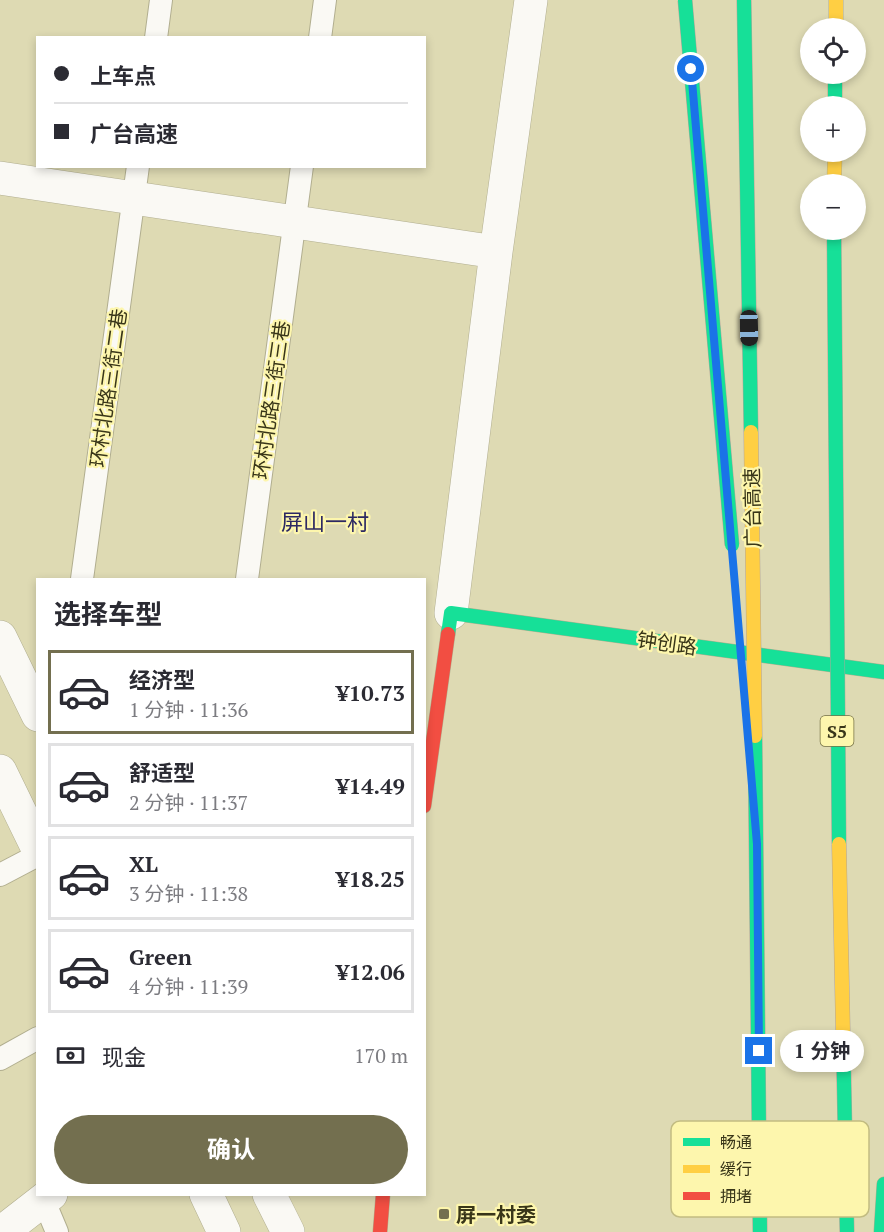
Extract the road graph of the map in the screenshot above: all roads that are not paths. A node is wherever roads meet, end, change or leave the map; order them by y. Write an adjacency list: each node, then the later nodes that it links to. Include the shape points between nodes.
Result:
1 (161, 0): 8 (lane)
2 (325, 0): 9 (lane)
3 (531, 0): 15 (street)
4 (685, 0): 16 (main road, bridge)
5 (744, 0): 26 (main road, 广台高速, bridge)
6 (836, 0): 7 (main road)
7 (836, 18)
8 (156, 36)
9 (320, 36)
10 (302, 168): 13 (lane, 环村北路三街三巷)
11 (0, 178): 12 (street)
12 (136, 182): 13 (street); 17 (lane, 环村北路三街二巷)
13 (295, 222): 15 (street); 18 (lane, 环村北路三街三巷)
14 (834, 240): 33 (main road, S5, bridge, via 838,803)
15 (496, 252): 19 (street)
16 (733, 561)
17 (82, 578)
18 (247, 578)
19 (451, 614): 22 (main road, 钟创路); 25 (main road)
20 (740, 643): 26 (main road, bridge)
21 (2, 645): 23 (street)
22 (884, 672)
23 (36, 712)
24 (0, 771): 27 (street)
25 (426, 792)
26 (757, 844): 32 (main road, 广台高速, bridge)
27 (36, 845)
28 (36, 856): 29 (lane)
29 (0, 875)
30 (36, 1039): 31 (lane)
31 (0, 1059)
32 (759, 1121)
33 (845, 1121)
34 (884, 1184): 48 (main road)
35 (207, 1196): 43 (street)
36 (270, 1196): 44 (street)
37 (383, 1196): 45 (main road)
38 (47, 1197): 41 (street); 42 (lane)
39 (760, 1217): 46 (main road, 广台高速, bridge)
40 (848, 1217): 47 (main road, S5, bridge)
41 (2, 1232)
42 (57, 1232)
43 (224, 1232)
44 (288, 1232)
45 (380, 1232)
46 (760, 1232)
47 (848, 1232)
48 (881, 1232)

